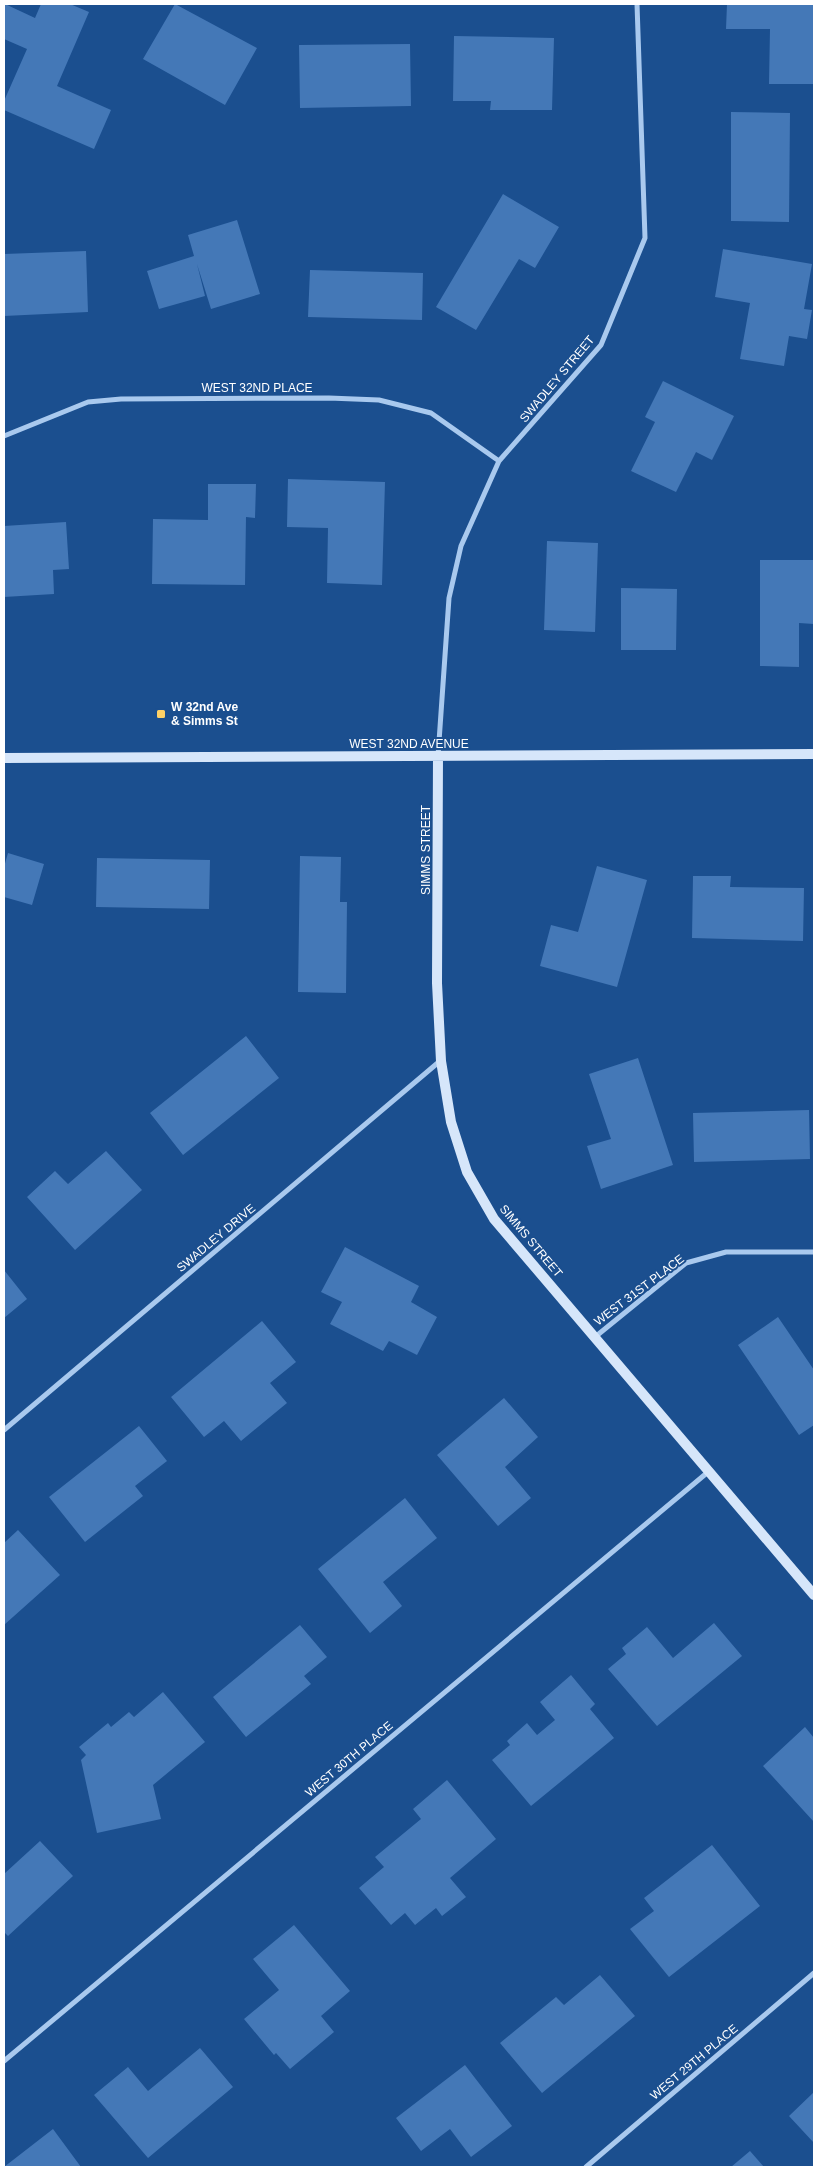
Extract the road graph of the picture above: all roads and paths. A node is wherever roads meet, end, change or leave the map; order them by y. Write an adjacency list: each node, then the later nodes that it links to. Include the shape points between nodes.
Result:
1 (637, 4): 3 (street, SWADLEY STREET, via 645,238 601,346)
2 (4, 436): 3 (street, WEST 32ND PLACE, via 88,402 131,399 371,400 431,413)
3 (499, 461): 5 (street, SWADLEY STREET, via 461,546 449,598)
4 (814, 754): 5 (street, WEST 32ND AVENUE)
5 (438, 756): 6 (street, WEST 32ND AVENUE); 7 (street, SIMMS STREET)
6 (4, 758)
7 (441, 1061): 9 (street, SIMMS STREET, via 451,1122 467,1172 494,1219); 10 (street, SWADLEY DRIVE)
8 (814, 1252): 9 (street, WEST 31ST PLACE, via 726,1252 686,1264)
9 (595, 1337): 11 (street, SIMMS STREET)
10 (4, 1430)
11 (708, 1472): 12 (street, SIMMS STREET); 14 (street, WEST 30TH PLACE)
12 (814, 1595)
13 (814, 1973): 15 (street, WEST 29TH PLACE)
14 (4, 2061)
15 (586, 2167)

